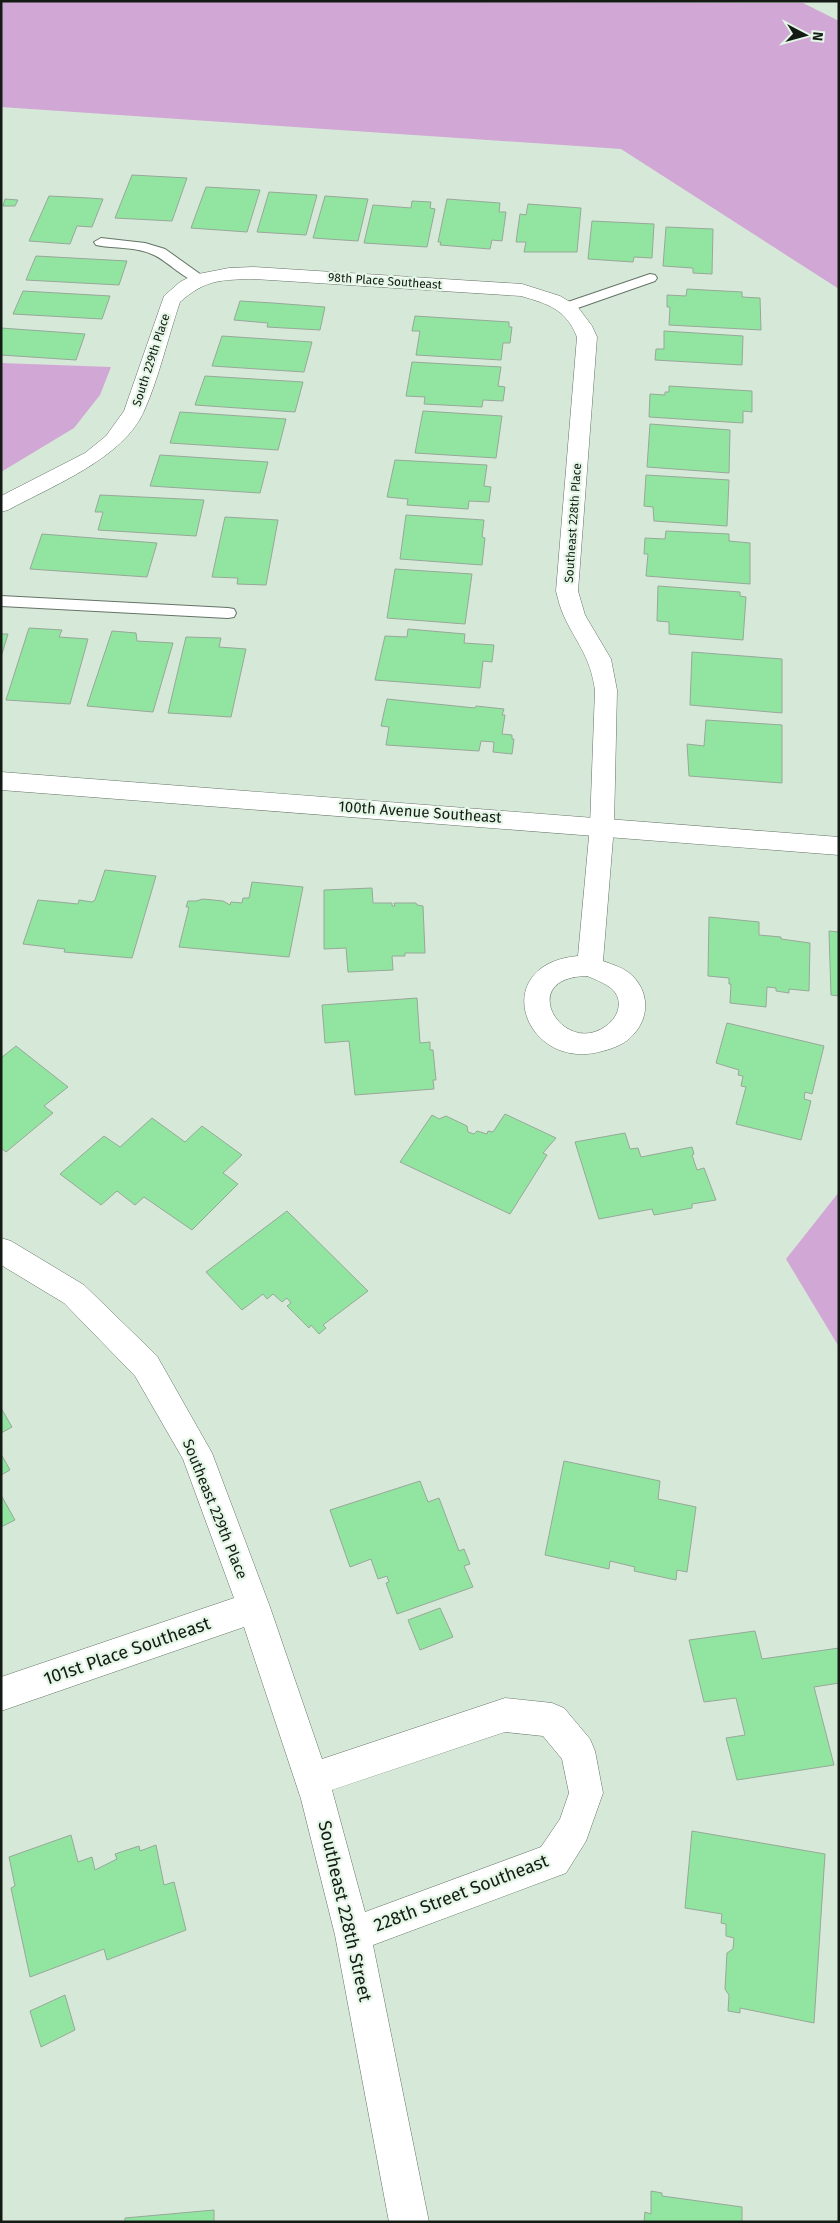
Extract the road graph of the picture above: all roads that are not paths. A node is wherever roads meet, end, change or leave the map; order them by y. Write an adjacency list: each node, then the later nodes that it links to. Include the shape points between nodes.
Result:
1 (101, 242): 3 (lane, via 160,252)
2 (650, 278): 4 (lane)
3 (200, 279): 4 (street, 98th Place Southeast, via 254,273 522,290); 5 (street, South 229th Place, via 171,300 134,412 113,440 92,456)
4 (567, 307): 9 (street, Southeast 228th Place, via 582,323 586,337 568,591 575,616 597,650 605,674)
5 (1, 505)
6 (1, 601): 7 (lane)
7 (228, 613)
8 (1, 780): 9 (street, 100th Avenue Southeast)
9 (602, 826): 10 (street, 100th Avenue Southeast); 11 (street, Southeast 228th Place)
10 (839, 846)
11 (590, 966)
12 (1, 1250): 13 (street, Southeast 229th Place, via 74,1294 146,1366 196,1453)
13 (254, 1607): 14 (street, 101st Place Southeast); 15 (street, Southeast 228th Street)
14 (1, 1694)
15 (311, 1780): 16 (street, Southeast 228th Street); 16 (street, 228th Street Southeast, via 506,1715 552,1720 578,1751 586,1793 574,1829 553,1860)
16 (353, 1935): 17 (street, Southeast 228th Street)
17 (409, 2222)

